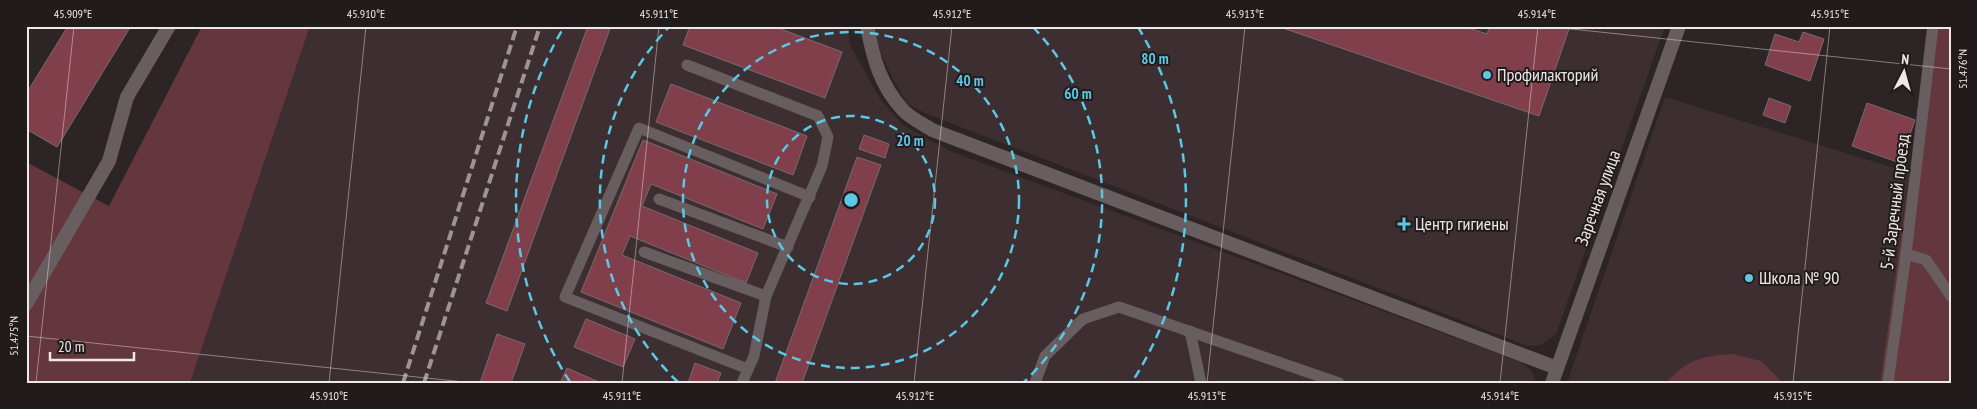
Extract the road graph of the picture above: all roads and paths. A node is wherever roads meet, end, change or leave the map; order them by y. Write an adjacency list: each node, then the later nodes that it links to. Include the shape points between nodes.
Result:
1 (169, 26): 13 (street, via 127,97 109,161)
2 (867, 26): 15 (street, via 874,63 886,88 904,111 932,130)
3 (1679, 26): 15 (street, Заречная улица)
4 (1933, 26): 10 (lane, 5-й Заречный проезд)
5 (687, 65): 6 (lane, via 818,116 828,137 822,166)
6 (810, 197): 8 (lane); 16 (lane, via 639,128 564,297)
7 (659, 199): 8 (lane)
8 (788, 247): 11 (lane)
9 (644, 252): 11 (lane)
10 (1906, 254): 12 (lane, via 1926,260); 22 (lane, 5-й Заречный проезд)
11 (766, 296): 16 (lane, via 754,356)
12 (1951, 296)
13 (26, 304)
14 (1190, 331): 18 (lane, via 1119,306 1083,319 1045,356); 19 (lane); 20 (lane)
15 (1557, 368): 21 (street, Заречная улица)
16 (748, 369): 17 (lane)
17 (742, 383)
18 (1034, 383)
19 (1201, 383)
20 (1339, 383)
21 (1552, 383)
22 (1888, 383)

